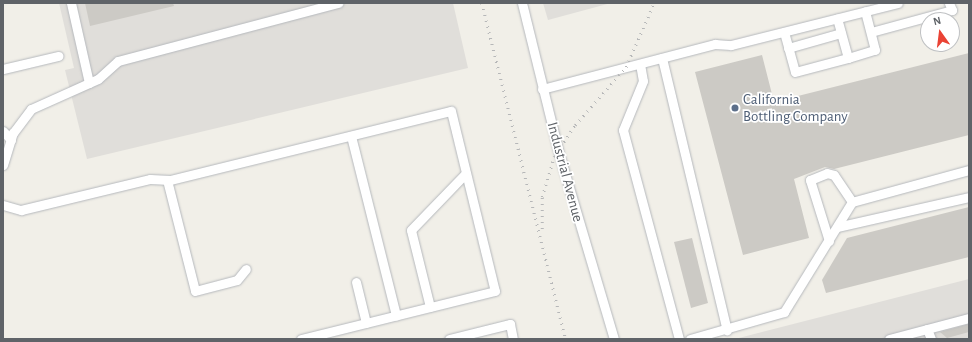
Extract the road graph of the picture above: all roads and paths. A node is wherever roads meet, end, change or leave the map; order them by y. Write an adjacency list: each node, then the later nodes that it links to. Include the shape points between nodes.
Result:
1 (71, 3): 17 (street)
2 (338, 3): 17 (street, via 118,61)
3 (522, 3): 18 (street, Industrial Avenue)
4 (898, 3): 6 (street)
5 (949, 3): 9 (street, via 952,10)
6 (865, 11): 7 (street); 9 (street)
7 (837, 18): 8 (street); 10 (street)
8 (784, 32): 11 (street); 13 (street)
9 (871, 32): 14 (street, via 876,50)
10 (841, 33): 11 (street); 14 (street)
11 (788, 48): 14 (street, via 795,72)
12 (58, 56): 16 (street)
13 (662, 58): 15 (street); 38 (street)
14 (848, 58)
15 (640, 64): 18 (street); 43 (street, via 643,81 623,130)
16 (3, 69)
17 (88, 83): 21 (street, via 31,109)
18 (542, 89): 42 (street, Industrial Avenue)
19 (3, 131): 21 (street)
20 (350, 136): 24 (street, via 451,111); 25 (street); 34 (street)
21 (10, 140): 22 (street)
22 (3, 165)
23 (969, 170): 27 (street)
24 (466, 173): 33 (street, via 411,230); 33 (street, via 495,291)
25 (167, 180): 28 (street, via 150,179 20,210); 31 (street, via 195,291 237,280)
26 (969, 197): 29 (street)
27 (852, 202): 29 (street); 30 (street, via 834,175 827,174 810,180)
28 (3, 205)
29 (837, 227): 30 (street)
30 (829, 241): 38 (street, via 790,307 770,319)
31 (246, 269)
32 (356, 282): 36 (street)
33 (430, 307): 34 (street)
34 (396, 315): 36 (street)
35 (969, 318): 37 (street)
36 (366, 323): 39 (street)
37 (927, 329): 45 (street); 46 (street)
38 (727, 330): 44 (street)
39 (301, 339)
40 (449, 339): 41 (street, via 510,324)
41 (513, 339)
42 (614, 339)
43 (679, 339)
44 (690, 339)
45 (889, 339)
46 (932, 339)

